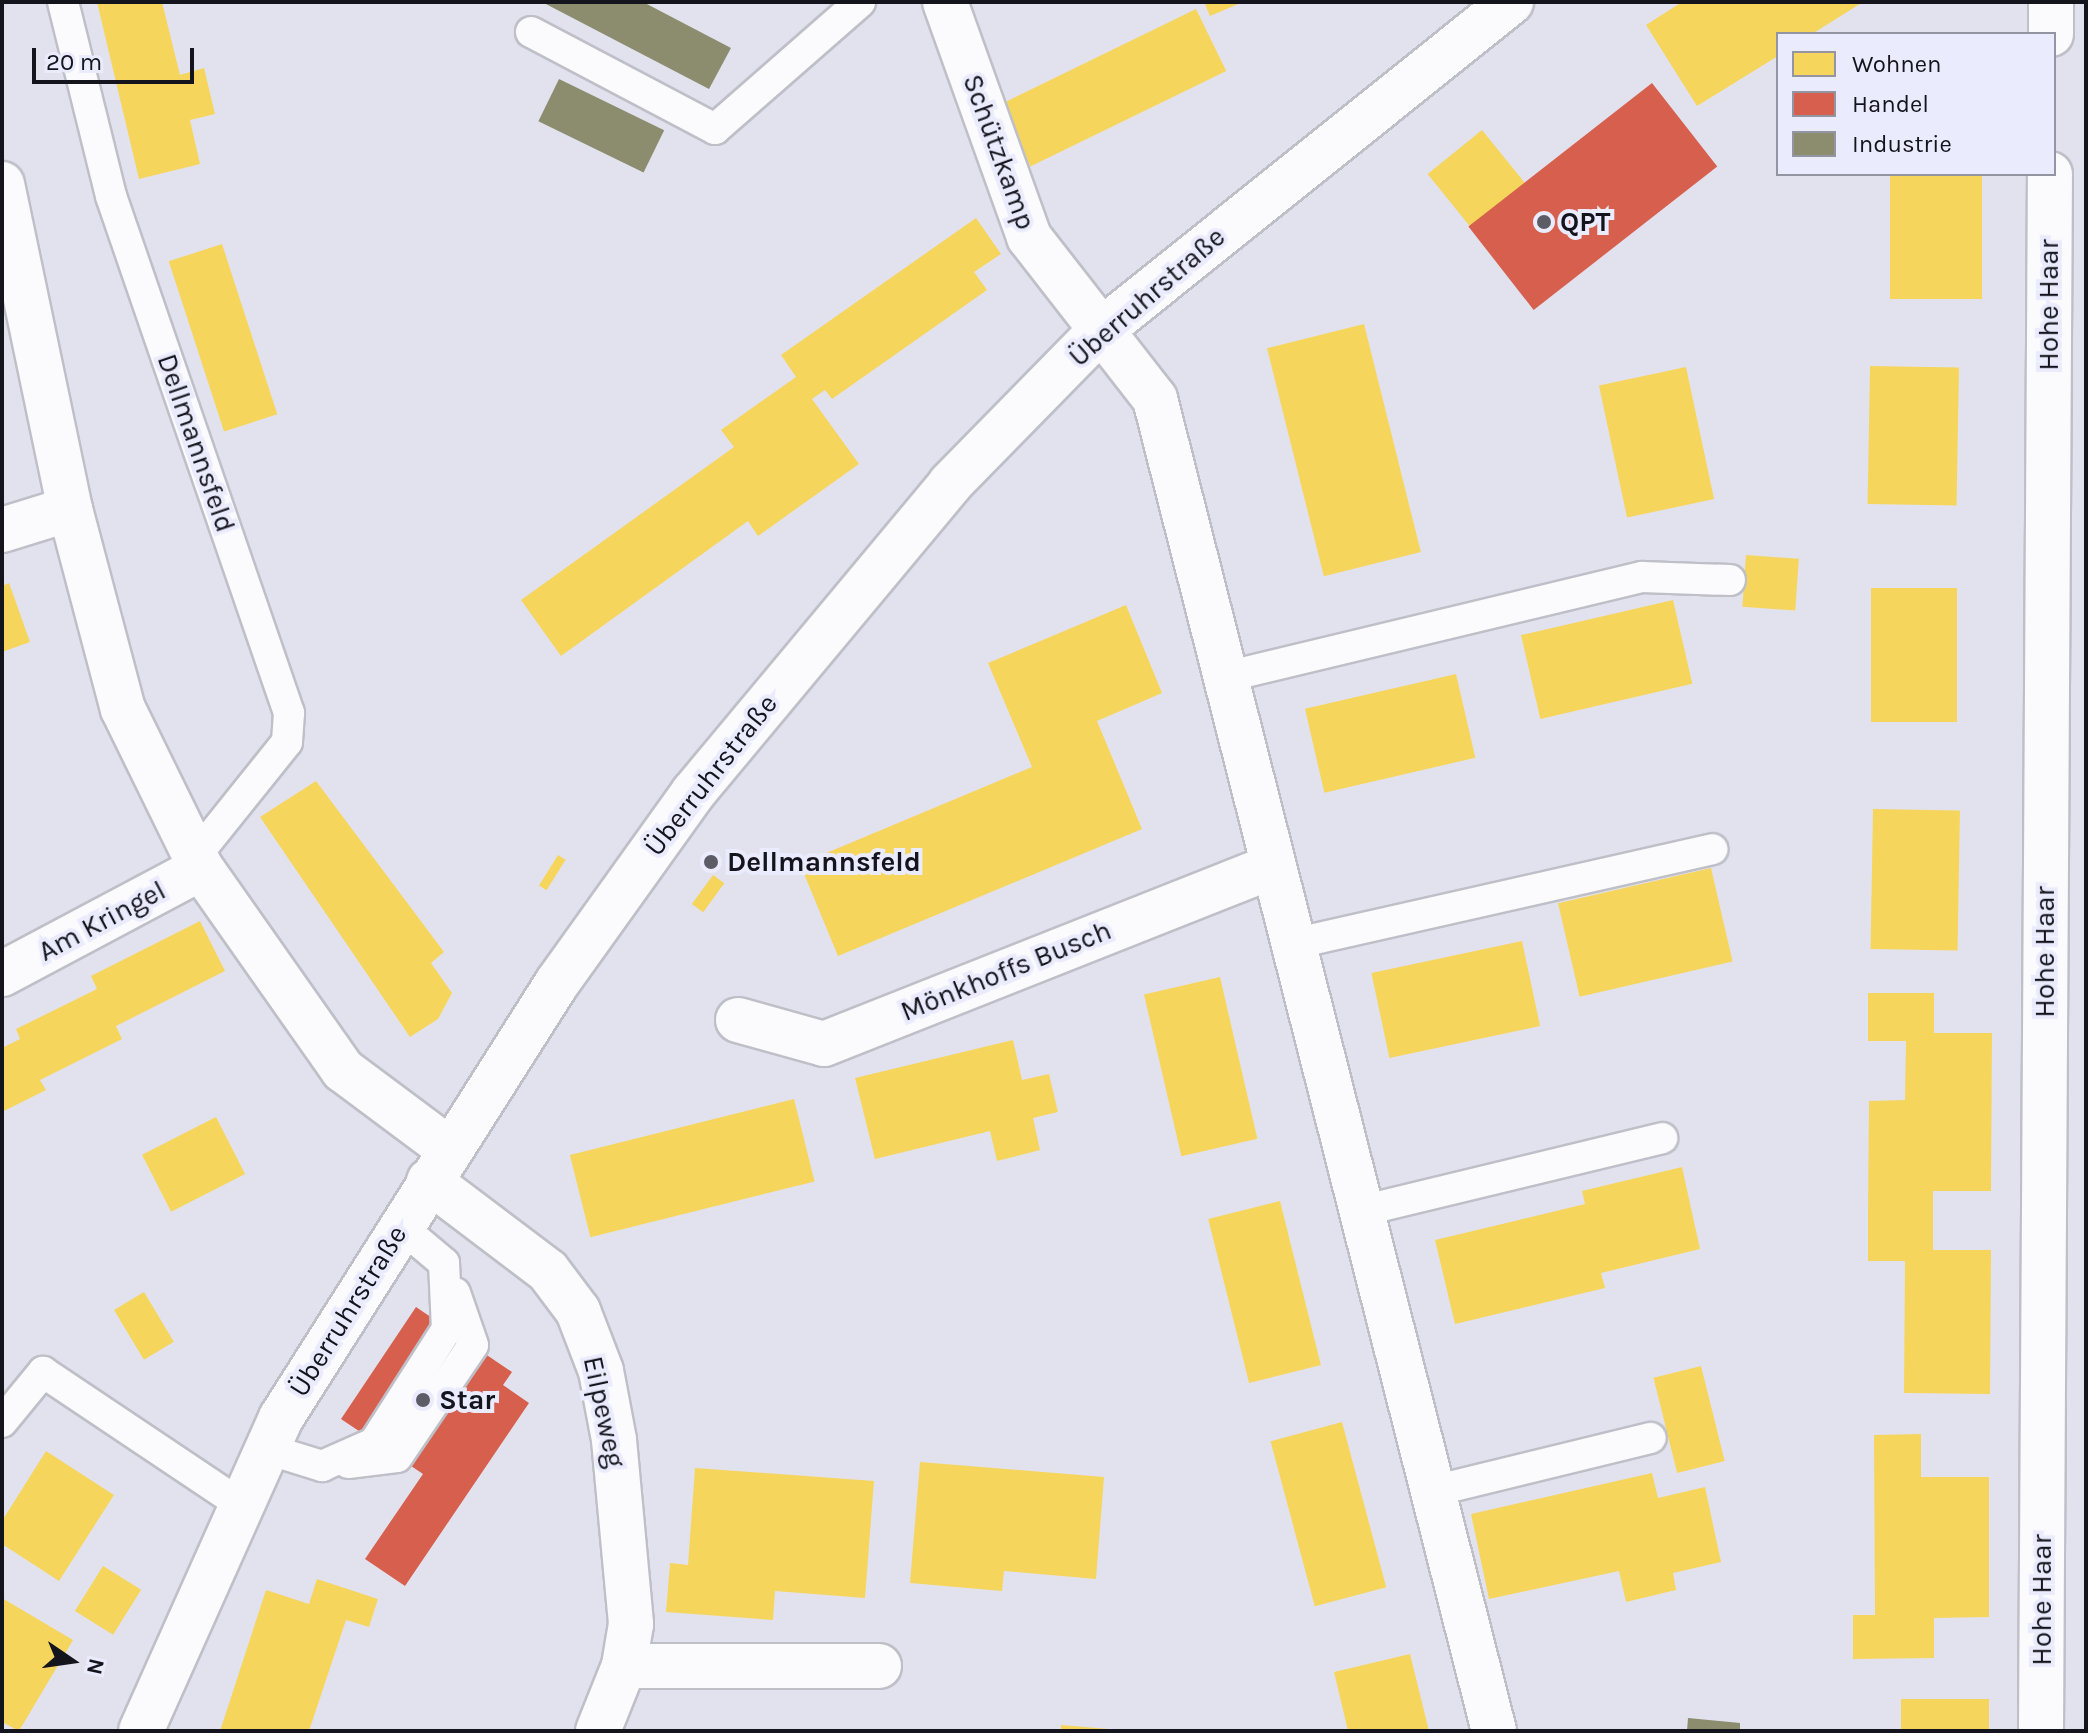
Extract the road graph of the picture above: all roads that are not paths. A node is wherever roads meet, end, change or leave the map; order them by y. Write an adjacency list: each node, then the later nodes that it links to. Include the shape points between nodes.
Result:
1 (63, 2): 16 (lane, Dellmannsfeld, via 111,196 289,713 287,742)
2 (860, 2): 6 (lane, via 715,129)
3 (945, 2): 10 (street, Schützkamp, via 1029,237)
4 (1511, 2): 10 (street, Überruhrstraße)
5 (2051, 2): 7 (street)
6 (531, 32)
7 (2051, 32)
8 (2050, 176): 35 (street, Hohe Haar)
9 (2, 184): 11 (street)
10 (1099, 332): 14 (street, via 1155,399); 22 (street, Überruhrstraße, via 950,484 693,793 557,983)
11 (70, 509): 12 (street); 16 (street, via 123,709)
12 (2, 530)
13 (1730, 580): 14 (lane, via 1642,577)
14 (1225, 677): 17 (street)
15 (1712, 849): 18 (lane)
16 (198, 863): 19 (street, Am Kringel); 22 (street, via 343,1070)
17 (1273, 866): 18 (street); 20 (street, Mönkhoffs Busch, via 824,1044)
18 (1292, 944): 23 (street)
19 (2, 974)
20 (738, 1020)
21 (1662, 1138): 23 (lane)
22 (439, 1165): 24 (street, Überruhrstraße); 30 (street, Eilpeweg, via 548,1271 578,1311 601,1371 614,1440 631,1624)
23 (1361, 1211): 28 (street)
24 (400, 1226): 27 (street, Überruhrstraße); 27 (lane, via 444,1263 447,1329 374,1443 322,1466)
25 (2, 1422): 29 (lane, via 43,1372)
26 (1651, 1438): 28 (lane)
27 (267, 1449): 29 (street, Überruhrstraße)
28 (1433, 1491): 34 (street)
29 (242, 1505): 32 (street, Überruhrstraße)
30 (624, 1666): 31 (street); 33 (street, Eilpeweg)
31 (879, 1666)
32 (141, 1731)
33 (598, 1731)
34 (1494, 1731)
35 (2041, 1731)

